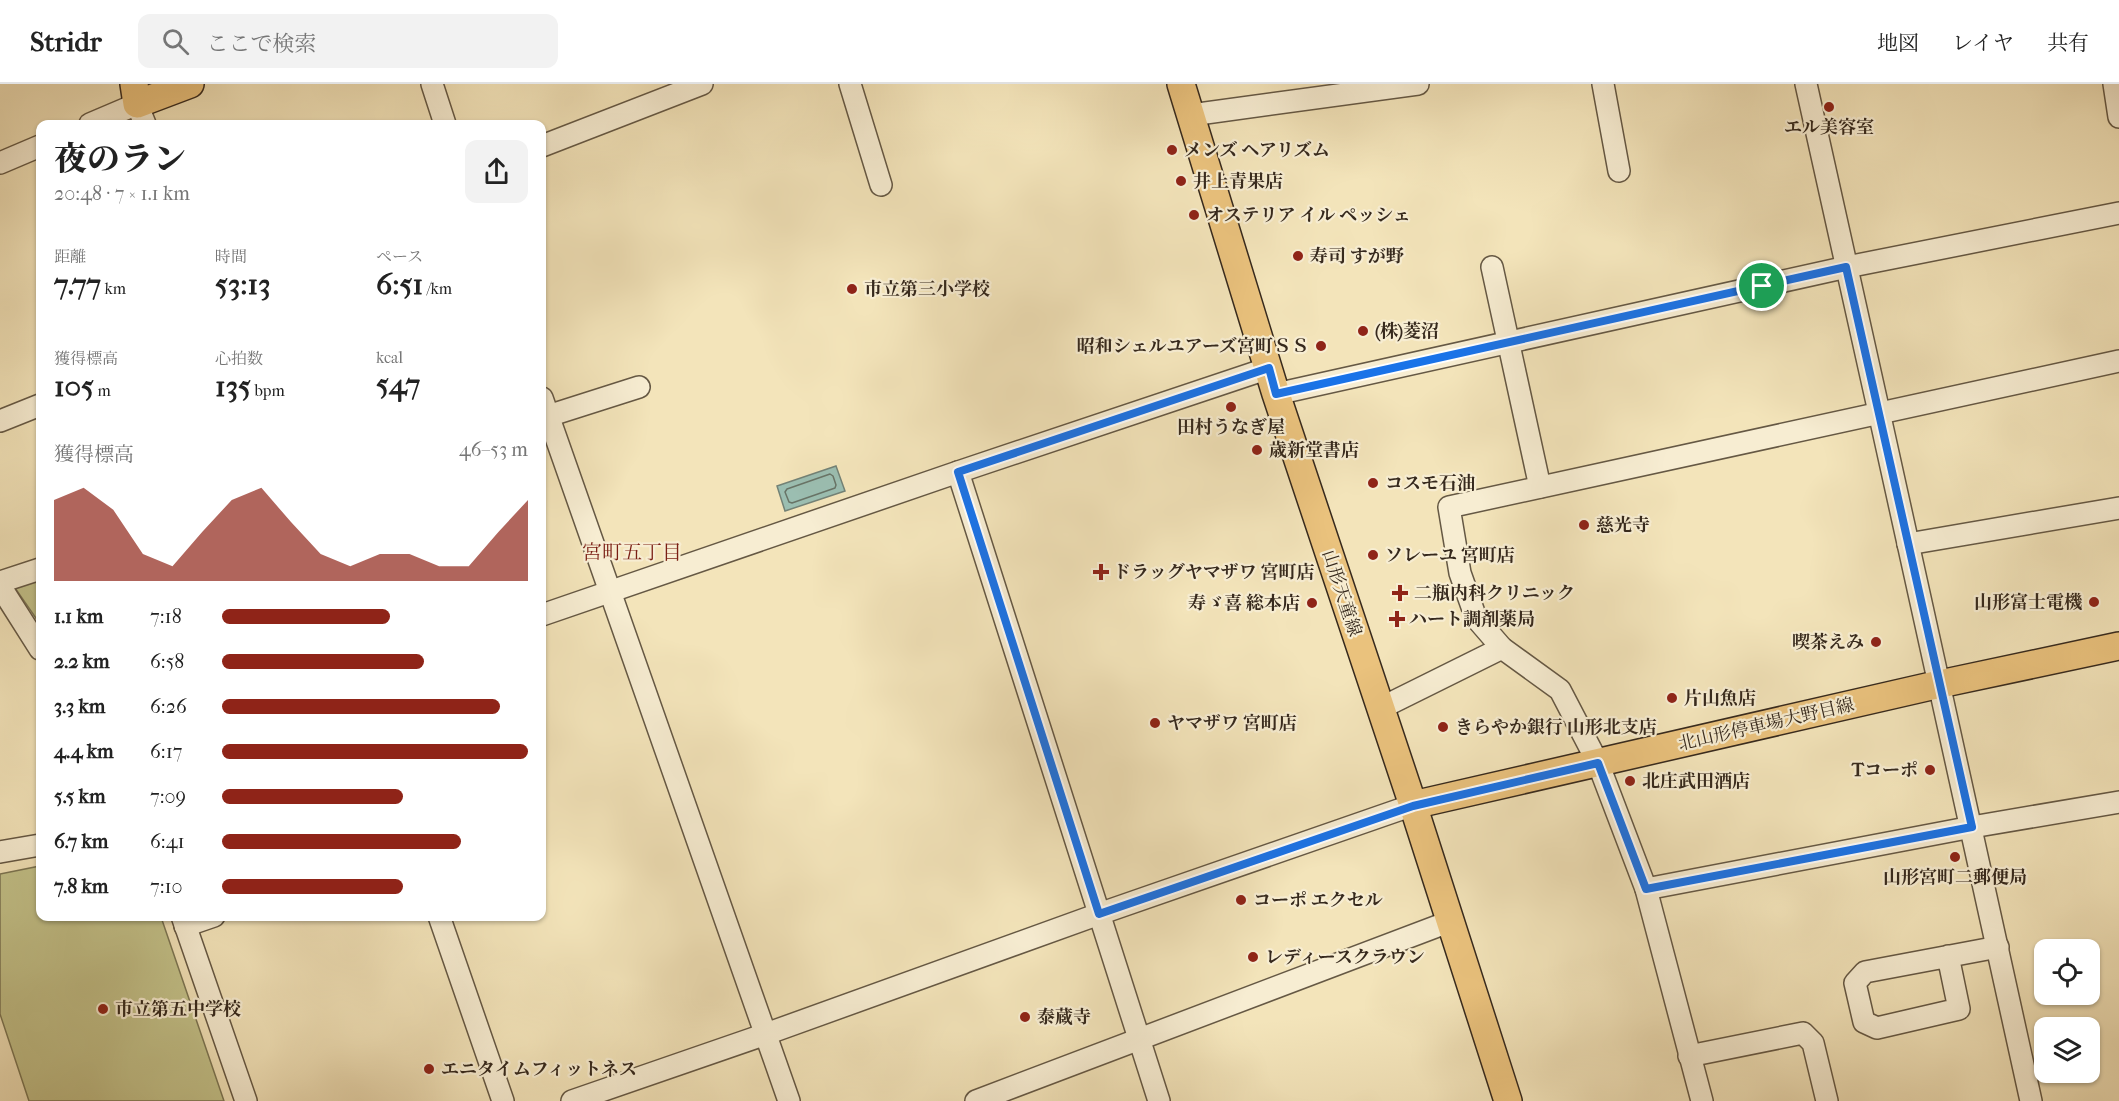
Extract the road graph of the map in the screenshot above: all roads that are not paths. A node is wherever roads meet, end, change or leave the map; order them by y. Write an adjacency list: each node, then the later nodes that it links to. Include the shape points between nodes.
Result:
1 (190, 84): 10 (main road)
2 (432, 84): 14 (street)
3 (702, 84): 15 (street)
4 (850, 84): 19 (street)
5 (1181, 84): 12 (main road, 山形天童線)
6 (1418, 84): 12 (street)
7 (1603, 84): 18 (street)
8 (1806, 84): 22 (street)
9 (2114, 84): 11 (street)
10 (139, 104): 13 (street)
11 (2119, 115)
12 (1191, 116): 25 (main road, 山形天童線)
13 (100, 120)
14 (444, 120)
15 (546, 144)
16 (36, 148): 17 (street)
17 (0, 163)
18 (1619, 171)
19 (881, 185)
20 (2119, 213): 22 (street)
21 (1492, 267): 23 (street)
22 (1846, 267): 23 (street); 31 (street)
23 (1508, 342): 27 (street); 34 (street)
24 (2119, 361): 31 (street)
25 (1269, 368): 27 (main road, 山形天童線); 33 (street)
26 (639, 387): 29 (street)
27 (1276, 394): 46 (main road, 山形天童線)
28 (36, 407): 32 (street)
29 (546, 407)
30 (546, 410): 40 (street)
31 (1880, 413): 34 (street); 36 (street)
32 (0, 421)
33 (958, 472): 40 (street); 54 (street)
34 (1540, 487): 44 (street, via 1449,507 1460,573 1476,618)
35 (2119, 508): 36 (street)
36 (1908, 544): 45 (street)
37 (36, 570): 38 (street)
38 (0, 582)
39 (0, 586): 42 (street)
40 (610, 591): 41 (street); 60 (street)
41 (546, 614)
42 (36, 643)
43 (2119, 646): 45 (main road, 北山形停車場大野目線)
44 (1502, 648): 46 (street); 47 (street, via 1560,690)
45 (1940, 684): 47 (main road, 北山形停車場大野目線); 50 (street)
46 (1381, 708): 49 (main road, 山形天童線)
47 (1598, 763): 49 (main road, 北山形停車場大野目線); 53 (street)
48 (2119, 802): 50 (street)
49 (1413, 806): 54 (street); 57 (main road, 山形天童線)
50 (1972, 827): 53 (street); 58 (street)
51 (36, 846): 52 (street)
52 (0, 852)
53 (1646, 889): 62 (street)
54 (1099, 914): 60 (street); 61 (street)
55 (184, 921): 63 (street)
56 (441, 921): 64 (street)
57 (1451, 921): 61 (street); 69 (main road, 山形天童線)
58 (1998, 946): 59 (street); 72 (street)
59 (1948, 956): 59 (street, via 1865,972 1855,983 1864,1022 1877,1028 1959,1010)
60 (766, 1034): 65 (street); 66 (street)
61 (1140, 1038): 67 (street); 68 (street)
62 (1689, 1056): 70 (street); 71 (street, via 1803,1033 1813,1043)
63 (246, 1101)
64 (503, 1101)
65 (572, 1101)
66 (789, 1101)
67 (976, 1101)
68 (1160, 1101)
69 (1508, 1101)
70 (1702, 1101)
71 (1827, 1101)
72 (2031, 1101)

